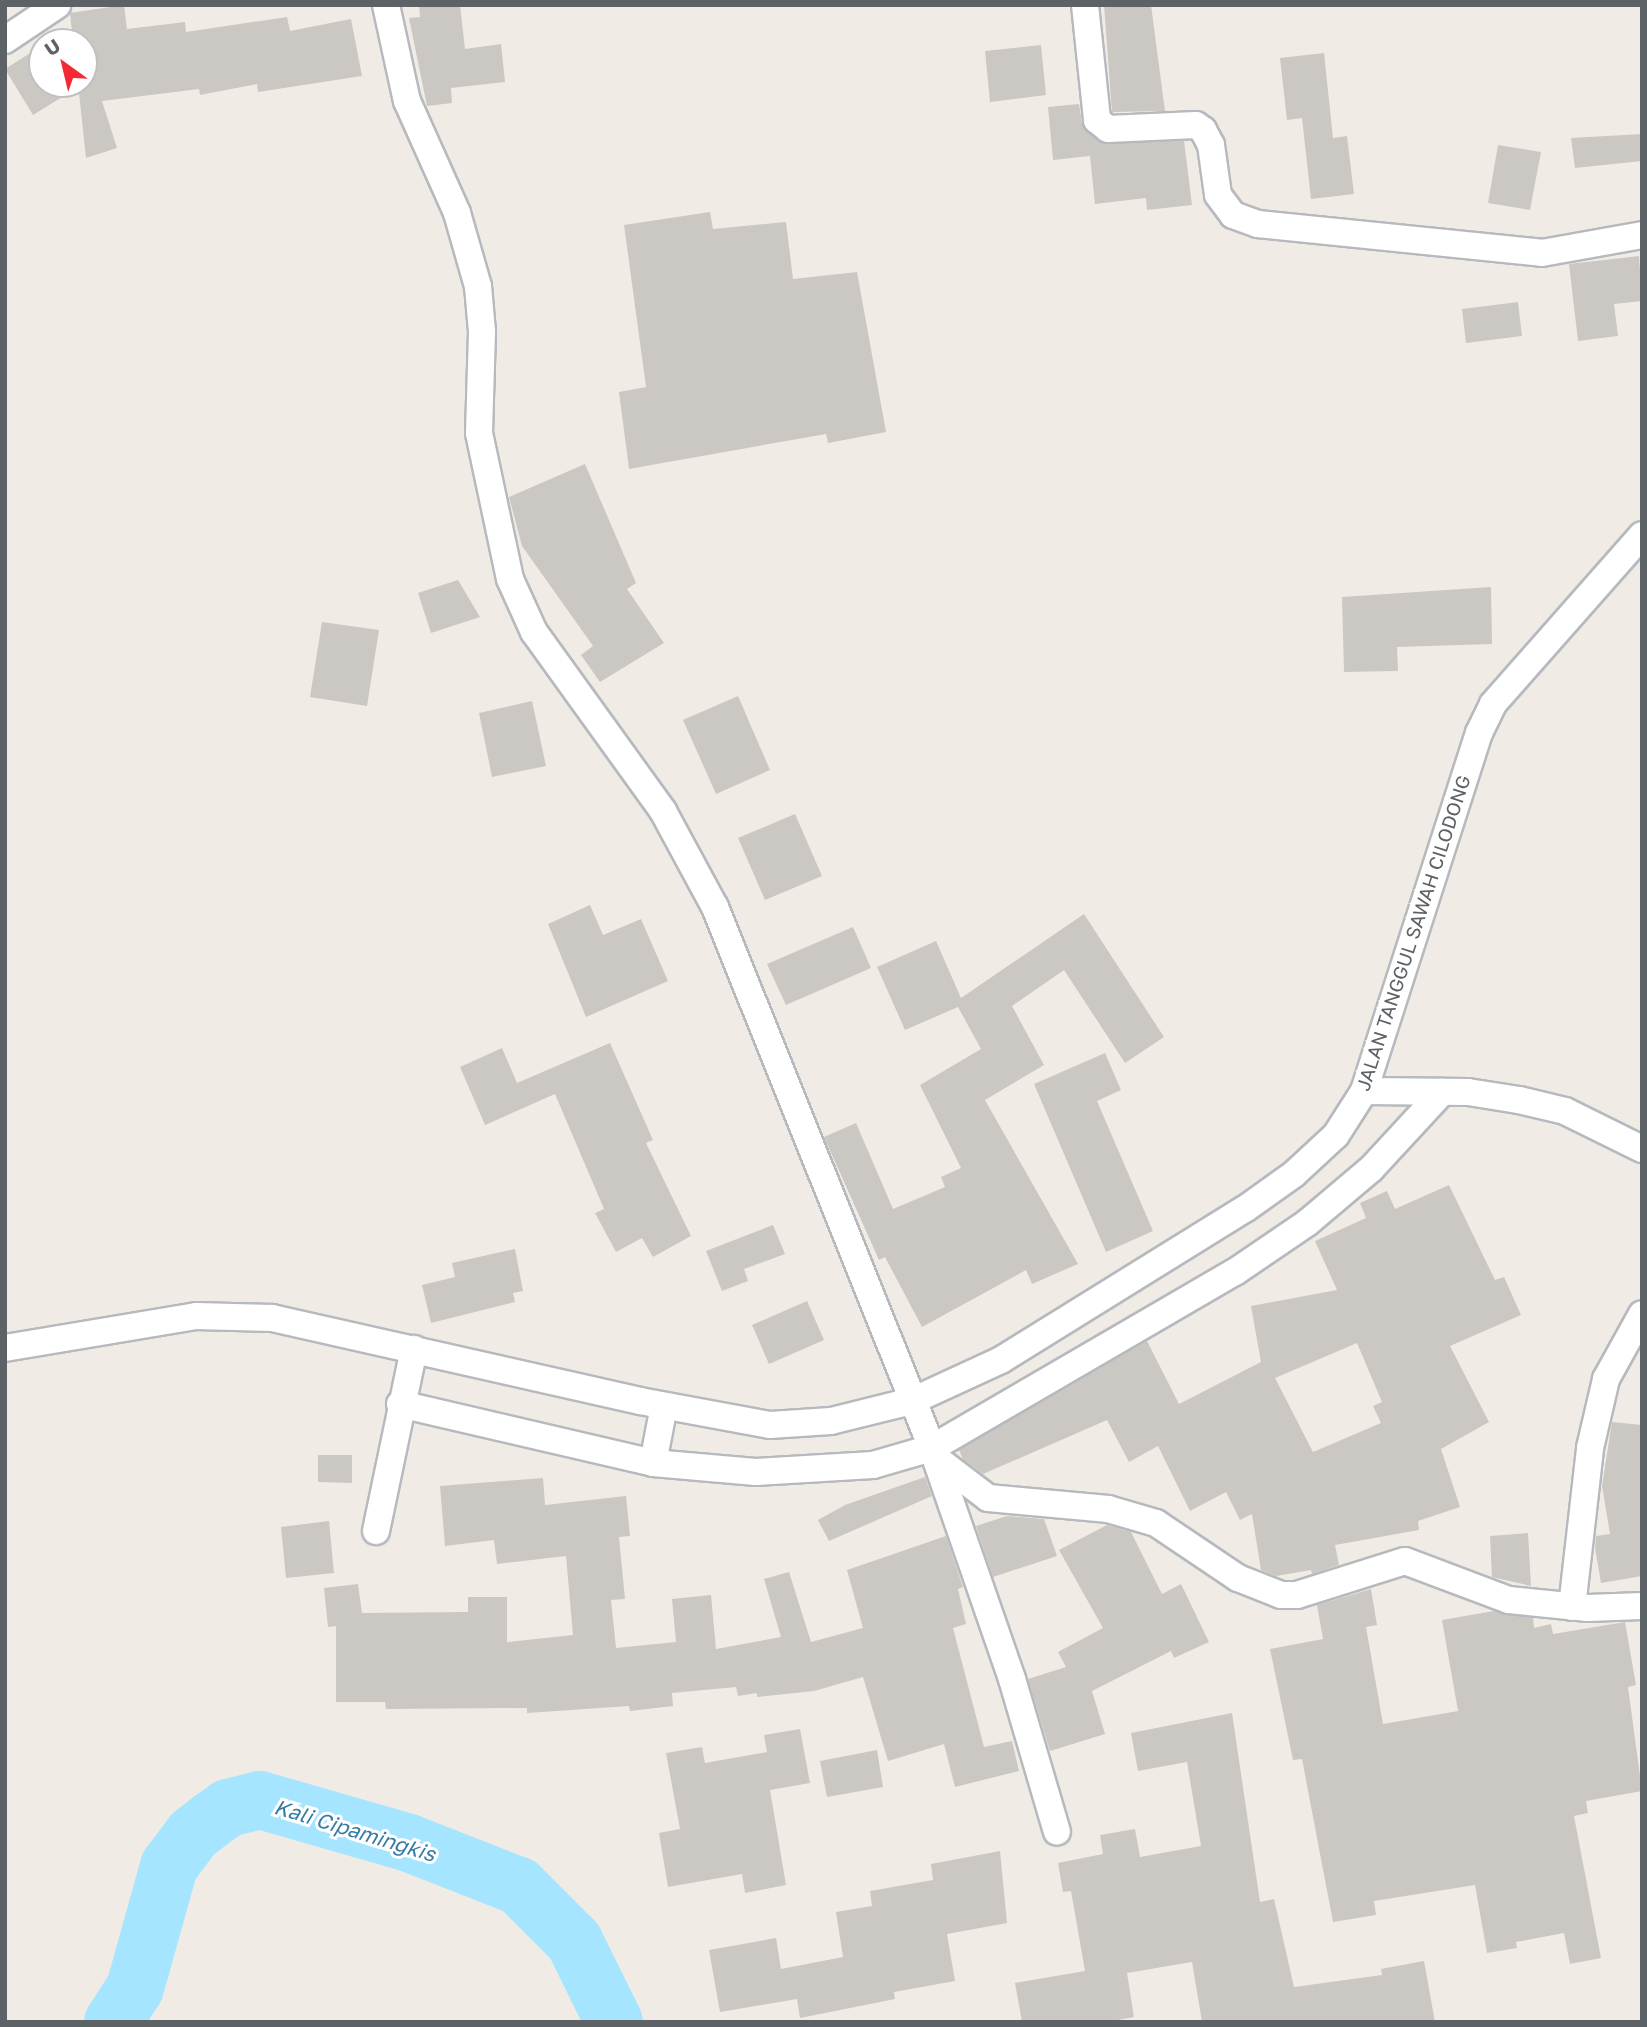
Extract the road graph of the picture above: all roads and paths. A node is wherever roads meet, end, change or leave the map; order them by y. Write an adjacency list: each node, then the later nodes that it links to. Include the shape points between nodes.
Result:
1 (57, 5): 4 (street)
2 (386, 5): 15 (street, via 407,101 457,213 478,286 482,332 479,433 510,579 534,632 663,811 716,907)
3 (1086, 5): 5 (street, via 1097,120 1108,129 1196,125 1211,145 1218,195 1233,215 1258,224 1542,253)
4 (16, 24)
5 (1642, 235)
6 (1642, 535): 7 (street, JALAN TANGGUL SAWAH CILODONG, via 1493,704 1479,733)
7 (1364, 1091): 8 (street); 11 (street, JALAN TANGGUL SAWAH CILODONG, via 1336,1135 1294,1174)
8 (1442, 1092): 9 (street, via 1493,1096 1565,1111); 14 (street, via 1371,1169 1307,1223 1235,1272)
9 (1642, 1149)
10 (1642, 1314): 22 (street, via 1606,1379 1590,1448)
11 (1071, 1320): 14 (street); 15 (street, JALAN TANGGUL SAWAH CILODONG, via 1001,1360)
12 (5, 1348): 13 (street, JALAN TANGGUL SAWAH CILODONG, via 195,1316 272,1318)
13 (414, 1349): 16 (street); 17 (street, JALAN TANGGUL SAWAH CILODONG)
14 (1085, 1359): 18 (street)
15 (912, 1401): 17 (street, JALAN TANGGUL SAWAH CILODONG, via 831,1422 770,1425); 18 (street)
16 (400, 1404): 19 (street); 20 (street)
17 (664, 1406): 19 (street)
18 (934, 1452): 19 (street, via 826,1471 756,1472); 22 (street, via 988,1498 1108,1509 1156,1523 1238,1578 1281,1595 1297,1595 1405,1561 1483,1593); 23 (street, via 1039,1763)
19 (653, 1463)
20 (376, 1531)
21 (1642, 1606): 22 (street)
22 (1572, 1607)
23 (1057, 1832)

